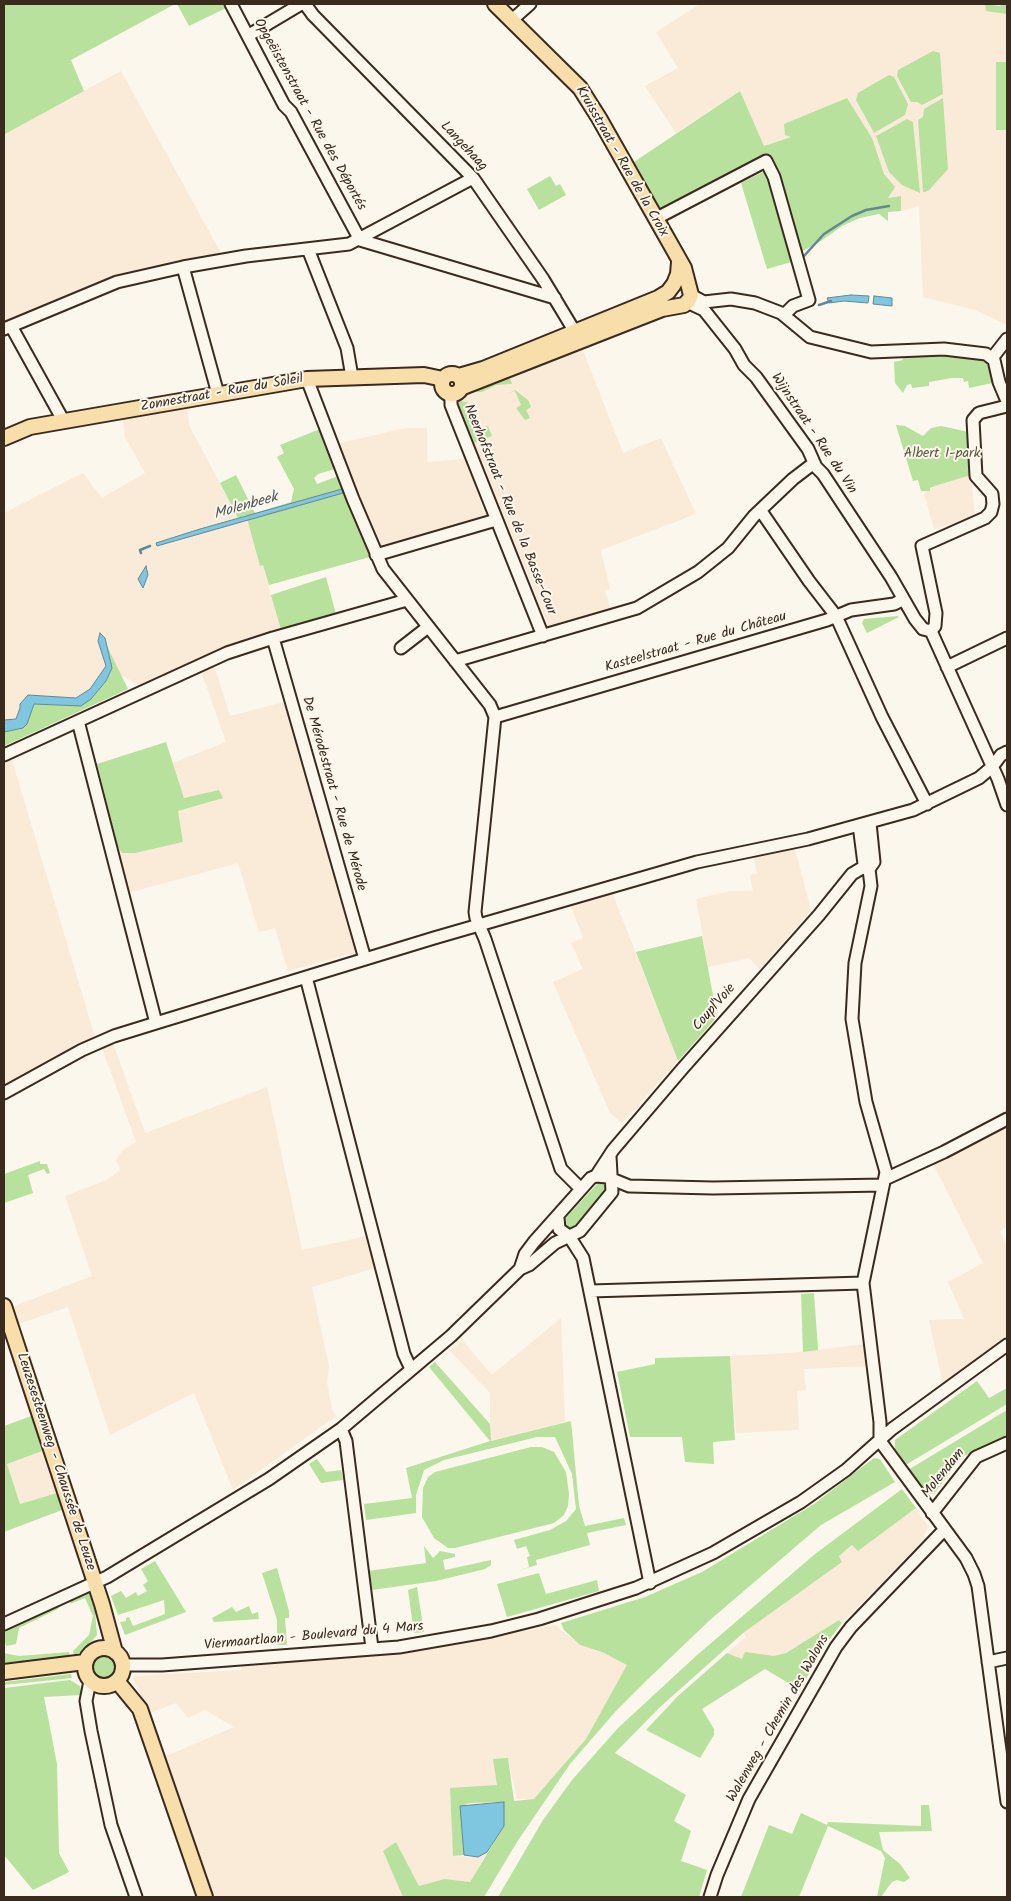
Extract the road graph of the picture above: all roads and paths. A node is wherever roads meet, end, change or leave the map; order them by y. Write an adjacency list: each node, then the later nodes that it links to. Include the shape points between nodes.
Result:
1 (232, 4): 6 (street, Opgeëistenstraat - Rue des Déportés)
2 (303, 4): 6 (street); 7 (street, Langehaag)
3 (495, 4): 5 (main road, Kruisstraat - Rue de la Croix)
4 (530, 4): 5 (street)
5 (512, 20): 8 (main road, Kruisstraat - Rue de la Croix, via 580,88)
6 (249, 35): 9 (street, Opgeëistenstraat - Rue des Déportés, via 284,105 291,112)
7 (473, 178): 9 (street); 14 (street, Langehaag)
8 (655, 219): 11 (main road, Kruisstraat - Rue de la Croix); 16 (street, via 766,161 774,177 809,300 790,308)
9 (360, 240): 10 (street); 14 (street)
10 (308, 249): 12 (street); 21 (street, via 347,348)
11 (679, 262): 13 (main road, via 678,274); 15 (main road, Kruisstraat - Rue de la Croix, via 686,272)
12 (183, 267): 17 (street, via 117,282); 24 (street)
13 (671, 288): 15 (main road, via 669,298); 15 (main road, via 684,284); 18 (main road)
14 (555, 298): 18 (street, Langehaag)
15 (686, 298): 16 (street, via 704,302 747,300); 18 (main road); 29 (street, Wijnstraat - Rue du Vin, via 713,320 808,449)
16 (784, 315): 20 (street, via 814,338 871,352 952,349 981,352)
17 (7, 327): 27 (street)
18 (578, 336): 23 (main road)
19 (1007, 339): 20 (street)
20 (993, 357): 25 (street)
21 (352, 377): 22 (main road, Zonnestraat - Rue du Soleil); 23 (main road, Zonnestraat - Rue du Soleil, via 424,375 443,379 452,374)
22 (307, 379): 24 (main road, Zonnestraat - Rue du Soleil); 32 (street)
23 (457, 386): 31 (street, Neerhofstraat - Rue de la Basse-Cour, via 450,405)
24 (218, 394): 27 (main road, Zonnestraat - Rue du Soleil)
25 (1007, 401)
26 (1007, 406): 37 (street, via 979,413 973,418 976,474 992,494 993,507 985,518 922,546 936,613 936,626)
27 (63, 420): 28 (main road, Zonnestraat - Rue du Soleil, via 30,427)
28 (4, 438)
29 (814, 463): 30 (street); 33 (street, Wijnstraat - Rue du Vin)
30 (761, 511): 35 (street); 38 (street, via 728,548 705,566 637,608)
31 (496, 520): 32 (street); 38 (street, Neerhofstraat - Rue de la Basse-Cour)
32 (376, 555): 34 (street)
33 (902, 596): 35 (street, Kasteelstraat - Rue du Château, via 894,604 861,608); 37 (street, Wijnstraat - Rue du Vin, via 922,627)
34 (407, 600): 36 (street); 39 (street)
35 (836, 616): 44 (street, Kasteelstraat - Rue du Château); 49 (street, via 882,717)
36 (428, 627): 41 (street); 42 (street)
37 (931, 631): 43 (street)
38 (543, 636): 42 (street)
39 (273, 638): 45 (street, via 227,653); 54 (street, De Mérodestraat - Rue de Mérode)
40 (1007, 638): 43 (street)
41 (401, 648)
42 (455, 662): 44 (street)
43 (947, 667): 48 (street)
44 (496, 717): 53 (street, via 475,912)
45 (78, 721): 47 (street); 56 (street)
46 (1007, 752): 48 (street)
47 (4, 755)
48 (992, 768): 49 (street, via 973,782); 50 (street)
49 (927, 804): 51 (street)
50 (1007, 805)
51 (865, 824): 52 (street, via 874,862); 53 (street, via 697,862)
52 (870, 873): 59 (street, Coupl'Voie, via 847,883 689,1060); 62 (street, via 871,893 854,976 852,1019 860,1077 886,1168)
53 (479, 925): 54 (street); 63 (street, via 561,1170)
54 (365, 959): 55 (street)
55 (306, 977): 56 (street); 73 (street)
56 (156, 1023): 57 (street, via 82,1050)
57 (4, 1092)
58 (1007, 1119): 62 (street)
59 (610, 1156): 60 (street, Coupl'Voie); 61 (street)
60 (596, 1176): 61 (street, via 607,1177); 63 (street, Coupl'Voie)
61 (611, 1181): 62 (street, via 629,1186 704,1188); 65 (street, via 610,1195)
62 (884, 1182): 69 (street)
63 (581, 1190): 64 (street, Coupl'Voie)
64 (558, 1218): 66 (street, via 559,1230); 68 (street, Coupl'Voie, via 549,1224 525,1254)
65 (583, 1228): 66 (street); 67 (street)
66 (569, 1236): 67 (street); 68 (street)
67 (582, 1258): 70 (street)
68 (520, 1269): 73 (street, via 451,1336)
69 (863, 1283): 70 (street); 75 (street)
70 (590, 1291): 80 (street)
71 (4, 1306): 79 (main road, Leuzesesteenweg - Chaussée de Leuze)
72 (1007, 1345): 75 (street, Viermaartlaan - Boulevard du 4 Mars)
73 (410, 1369): 74 (street)
74 (341, 1429): 79 (street, via 269,1479); 84 (street, via 346,1441)
75 (880, 1441): 77 (street); 80 (street, Viermaartlaan - Boulevard du 4 Mars, via 822,1487 768,1522 713,1553)
76 (1007, 1443): 77 (street, Molendam, via 976,1457)
77 (929, 1509): 78 (street)
78 (944, 1530): 87 (street, via 974,1574); 96 (street, Walenweg - Chemin des Walons, via 851,1627 836,1647 752,1791)
79 (95, 1582): 81 (main road, Leuzesesteenweg - Chaussée de Leuze); 82 (street)
80 (650, 1582): 84 (street, Viermaartlaan - Boulevard du 4 Mars, via 587,1604 491,1630 399,1647)
81 (106, 1617): 83 (main road, Leuzesesteenweg - Chaussée de Leuze, via 105,1636); 85 (main road, Leuzesesteenweg - Chaussée de Leuze)
82 (4, 1624)
83 (99, 1648): 85 (main road); 89 (main road, via 90,1654)
84 (372, 1648): 88 (street, Viermaartlaan - Boulevard du 4 Mars, via 162,1665)
85 (115, 1652): 88 (main road)
86 (1007, 1658): 87 (street)
87 (988, 1662): 93 (street)
88 (123, 1665): 92 (main road)
89 (87, 1671): 90 (main road); 91 (main road); 92 (main road, via 97,1685 105,1686); 94 (street, via 86,1701 111,1825)
90 (4, 1672)
91 (4, 1680)
92 (117, 1681): 95 (main road, via 140,1709)
93 (1007, 1802)
94 (136, 1897)
95 (205, 1897)
96 (710, 1897)

